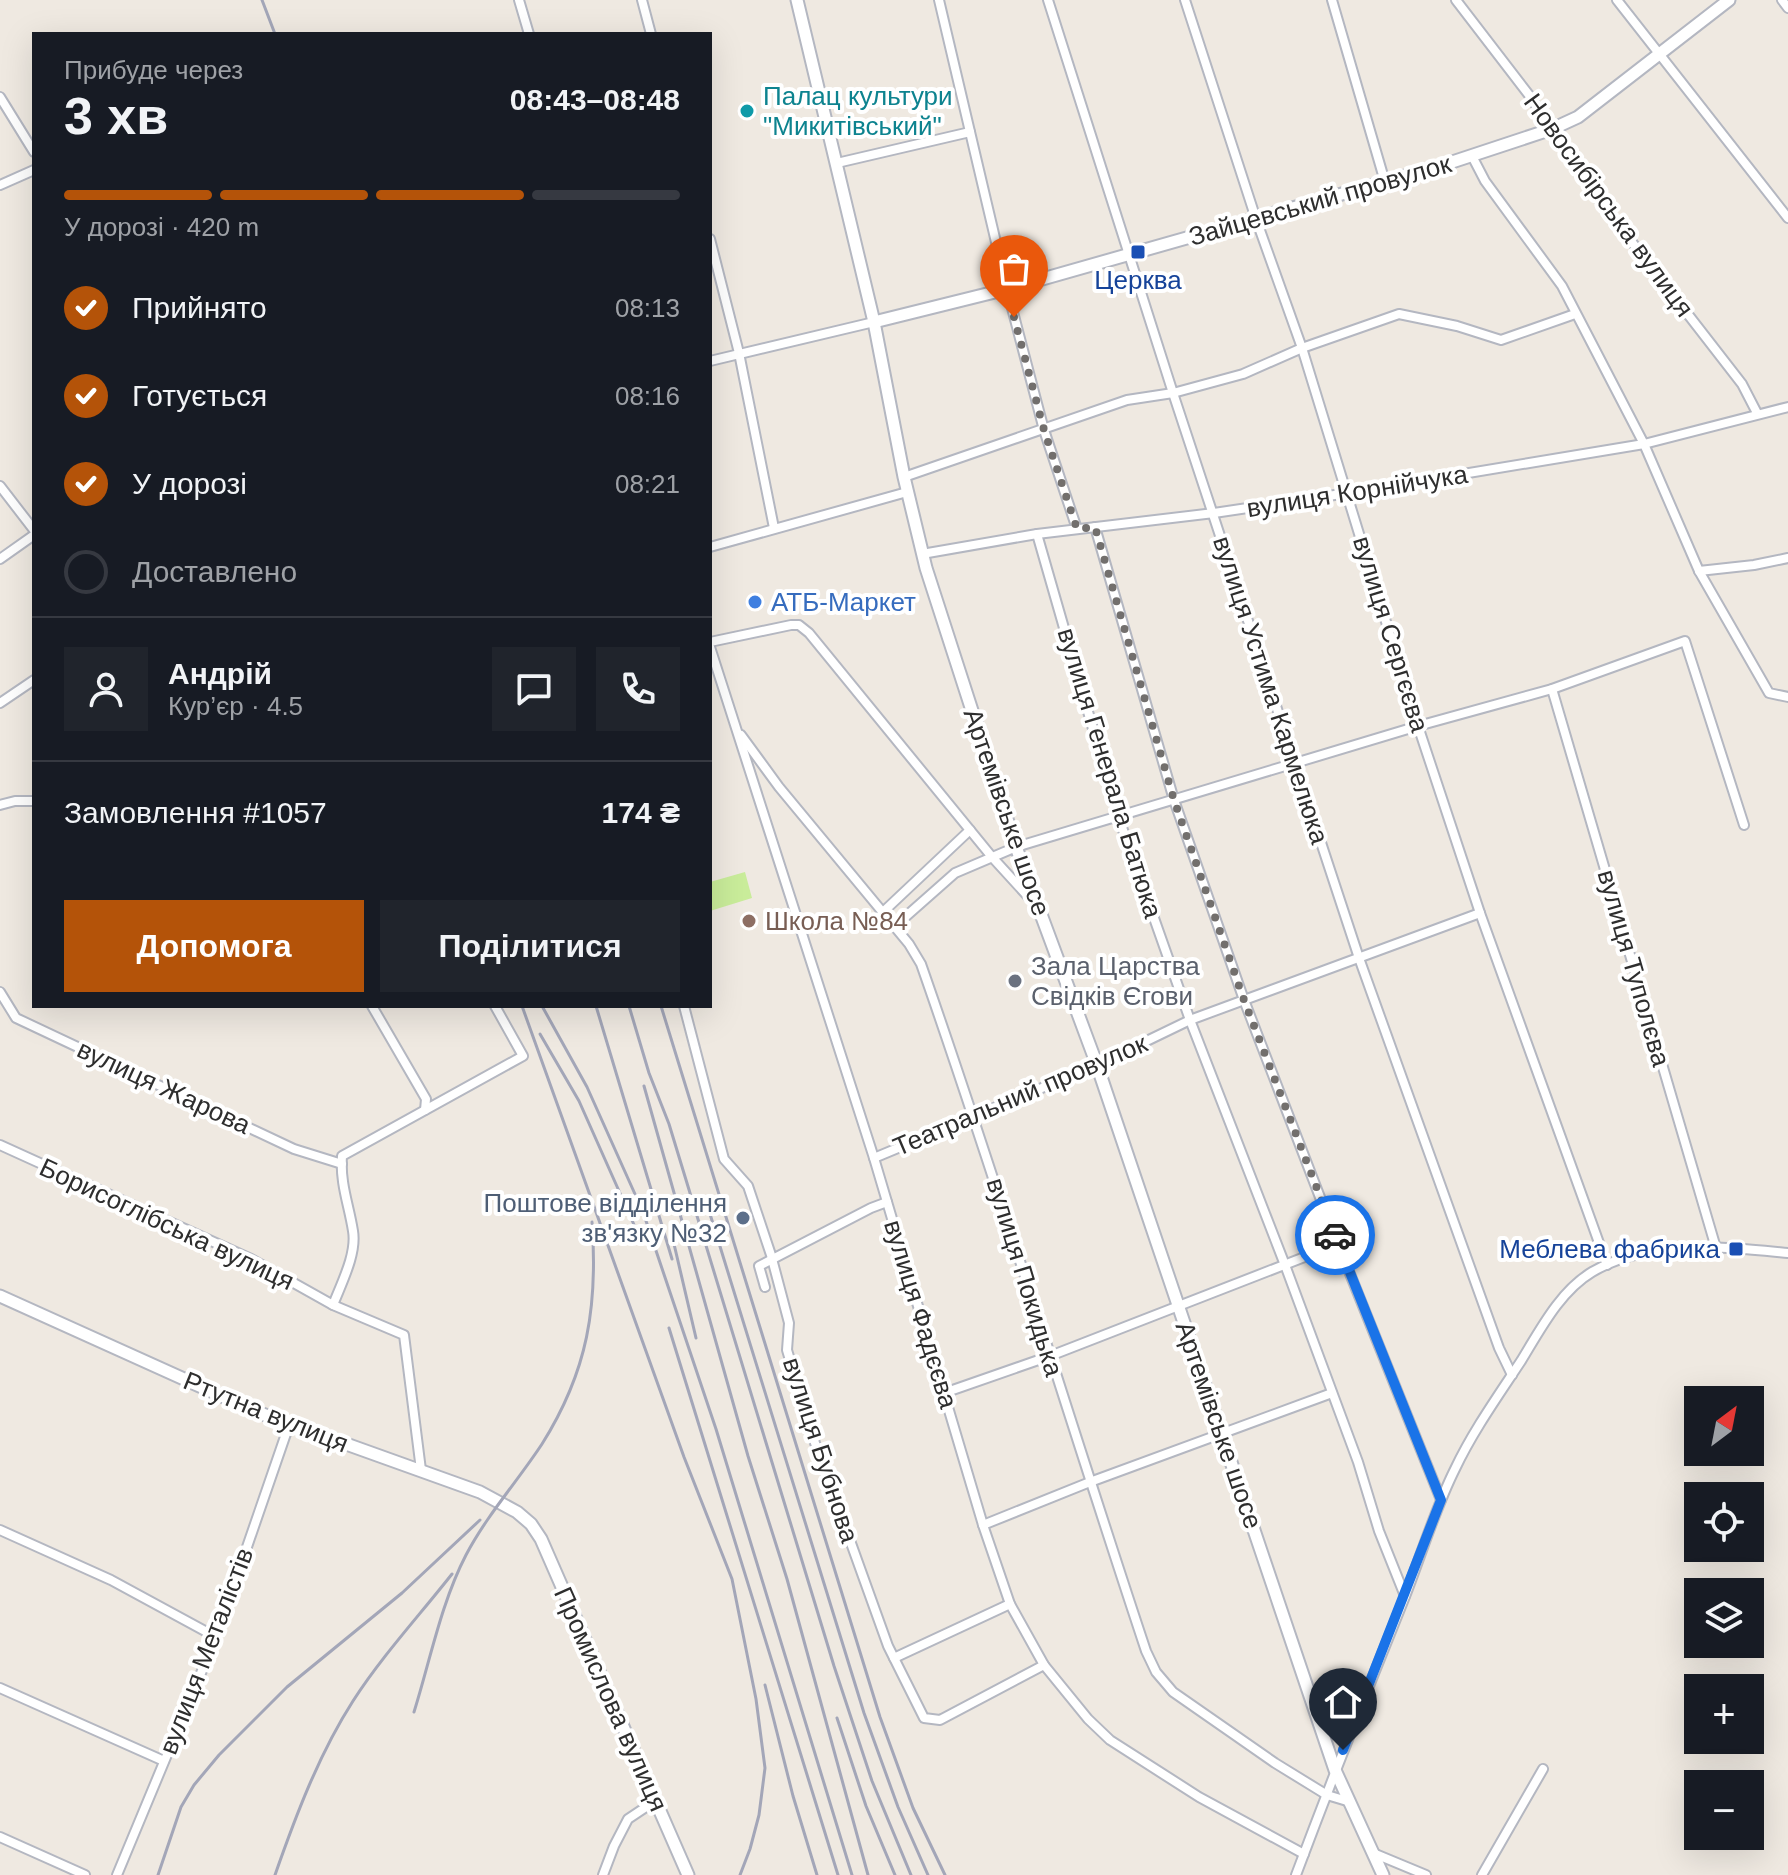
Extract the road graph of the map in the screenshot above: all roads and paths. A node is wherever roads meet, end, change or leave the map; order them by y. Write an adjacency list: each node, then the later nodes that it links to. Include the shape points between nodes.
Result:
1 (519, 0): 13 (street)
2 (642, 0): 14 (street)
3 (797, 0): 21 (main road, Артемівське шосе)
4 (939, 0): 18 (street)
5 (1048, 0): 28 (street, вулиця Устима Кармелюка)
6 (1185, 0): 26 (street, вулиця Сергєєва)
7 (1332, 0): 23 (street)
8 (1456, 0): 17 (street, Новосибірська вулиця)
9 (1617, 0): 15 (street)
10 (1729, 0): 15 (main road, Зайцевський провулок)
11 (1782, 0): 12 (street)
12 (1788, 8)
13 (528, 32)
14 (650, 32)
15 (1659, 55): 17 (main road, Зайцевський провулок, via 1578,117); 25 (street)
16 (0, 97): 19 (street)
17 (1552, 129): 20 (main road, Зайцевський провулок); 37 (street, Новосибірська вулиця, via 1600,201 1742,384)
18 (970, 132): 21 (street); 29 (street)
19 (32, 149)
20 (1472, 156): 23 (main road, Зайцевський провулок); 30 (street, via 1554,273)
21 (837, 163): 31 (main road, Артемівське шосе)
22 (32, 171): 24 (street)
23 (1385, 182): 26 (main road, Зайцевський провулок)
24 (0, 185)
25 (1788, 218)
26 (1256, 219): 28 (main road, Зайцевський провулок); 32 (street, вулиця Сергєєва)
27 (712, 247): 33 (street)
28 (1129, 255): 29 (main road, Зайцевський провулок); 35 (street, вулиця Устима Кармелюка)
29 (1007, 289): 31 (main road, Зайцевський провулок); 38 (street)
30 (1575, 314): 32 (street, via 1501,340 1399,314); 39 (street)
31 (874, 322): 33 (street); 40 (main road, Артемівське шосе)
32 (1302, 348): 35 (street, via 1243,374); 43 (street, вулиця Сергєєва)
33 (739, 353): 34 (street); 46 (street)
34 (712, 360)
35 (1173, 393): 38 (street, via 1127,400); 44 (street, вулиця Устима Кармелюка)
36 (1788, 407): 37 (street, вулиця Корнійчука)
37 (1757, 413): 39 (street, вулиця Корнійчука)
38 (1044, 430): 40 (street); 47 (street)
39 (1644, 444): 43 (street, вулиця Корнійчука); 55 (street)
40 (904, 477): 42 (main road, Артемівське шосе)
41 (0, 486): 48 (street)
42 (907, 492): 46 (street); 52 (main road, Артемівське шосе)
43 (1348, 493): 44 (street, вулиця Корнійчука); 62 (street, вулиця Сергєєва)
44 (1214, 513): 45 (street, вулиця Корнійчука); 64 (street, вулиця Устима Кармелюка)
45 (1095, 527): 47 (street, вулиця Корнійчука); 65 (street)
46 (774, 528): 51 (street)
47 (1077, 529): 49 (street, вулиця Корнійчука)
48 (32, 530)
49 (1037, 534): 52 (street, вулиця Корнійчука); 68 (street, вулиця Генерала Батюка)
50 (32, 535): 54 (street)
51 (712, 546)
52 (922, 554): 71 (main road, Артемівське шосе)
53 (1788, 558): 55 (street)
54 (0, 559)
55 (1699, 571): 60 (street, via 1769,693)
56 (712, 644): 70 (street, via 799,625)
57 (712, 650): 63 (street, вулиця Фадєєва)
58 (32, 681): 61 (street)
59 (1552, 689): 62 (street); 69 (street, via 1685,641); 92 (street, вулиця Туполєва)
60 (1788, 697)
61 (0, 703)
62 (1418, 726): 64 (street); 75 (street, вулиця Сергєєва)
63 (737, 729): 74 (street, вулиця Покидька); 88 (street, вулиця Фадєєва)
64 (1294, 762): 65 (street); 77 (street, вулиця Устима Кармелюка)
65 (1174, 800): 68 (street); 79 (street)
66 (32, 801): 67 (street)
67 (0, 805)
68 (1118, 816): 71 (street); 83 (street, вулиця Генерала Батюка)
69 (1744, 825)
70 (970, 830): 72 (street); 74 (street)
71 (1016, 847): 72 (street); 73 (main road, Артемівське шосе)
72 (992, 857): 73 (street); 76 (street, via 955,873)
73 (1039, 908): 84 (main road, Артемівське шосе)
74 (883, 912): 76 (street, вулиця Покидька)
75 (1480, 913): 77 (street, Театральний провулок); 96 (street, вулиця Сергєєва)
76 (895, 926): 86 (street, вулиця Покидька, via 921,964)
77 (1359, 958): 79 (street, Театральний провулок); 102 (street, вулиця Устима Кармелюка)
78 (0, 992): 89 (street, вулиця Жарова, via 16,1018 294,1149)
79 (1244, 1000): 83 (street, Театральний провулок); 91 (street)
80 (373, 1008): 85 (street, via 426,1099)
81 (496, 1008): 85 (street, via 523,1056)
82 (685, 1008): 94 (street, вулиця Бубнова, via 724,1159 748,1186)
83 (1190, 1020): 84 (street, Театральний провулок); 95 (street, вулиця Генерала Батюка)
84 (1097, 1065): 86 (street, Театральний провулок); 100 (main road, Артемівське шосе)
85 (425, 1110): 89 (street)
86 (974, 1115): 88 (street, Театральний провулок); 101 (street, вулиця Покидька)
87 (0, 1145): 99 (street, Борисоглібська вулиця, via 251,1259)
88 (874, 1158): 90 (street, вулиця Фадєєва)
89 (342, 1160): 99 (street, via 354,1234)
90 (887, 1202): 94 (street); 103 (street, вулиця Фадєєва)
91 (1338, 1244): 95 (street); 109 (street)
92 (1716, 1248): 93 (street); 96 (street, via 1655,1251)
93 (1788, 1253)
94 (772, 1261): 97 (street, via 759,1266); 116 (street, вулиця Бубнова, via 789,1323 787,1350 815,1443)
95 (1285, 1265): 100 (street); 104 (street, вулиця Генерала Батюка)
96 (1607, 1265): 102 (street, via 1580,1281 1561,1301)
97 (765, 1287)
98 (0, 1296): 105 (main road, Ртутна вулиця)
99 (333, 1305): 107 (street, Борисоглібська вулиця, via 404,1335)
100 (1180, 1307): 101 (street); 106 (main road, Артемівське шосе)
101 (1050, 1356): 103 (street); 108 (street, вулиця Покидька)
102 (1512, 1375): 109 (street)
103 (944, 1393): 111 (street, вулиця Фадєєва)
104 (1332, 1393): 106 (street); 113 (street, вулиця Генерала Батюка)
105 (289, 1425): 107 (main road, Ртутна вулиця); 115 (street, вулиця Металістів)
106 (1223, 1435): 108 (street); 119 (main road, Артемівське шосе)
107 (421, 1470): 110 (main road, Ртутна вулиця, via 500,1501)
108 (1090, 1482): 111 (street); 124 (street, вулиця Покидька, via 1156,1672 1173,1692)
109 (1441, 1500): 113 (street)
110 (531, 1524): 125 (main road, Промислова вулиця)
111 (983, 1525): 114 (street, вулиця Фадєєва)
112 (0, 1530): 115 (street, via 111,1580)
113 (1405, 1596): 120 (street)
114 (1010, 1604): 116 (street); 117 (street, вулиця Фадєєва)
115 (216, 1637): 121 (street, вулиця Металістів)
116 (894, 1658): 117 (street, вулиця Бубнова, via 924,1718 940,1720)
117 (1044, 1665): 129 (street, вулиця Фадєєва, via 1110,1740 1199,1797)
118 (0, 1688): 121 (street)
119 (1314, 1707): 120 (street, via 1336,1717); 123 (main road, Артемівське шосе)
120 (1358, 1709): 123 (street)
121 (164, 1761): 131 (street, вулиця Металістів)
122 (1543, 1769): 137 (street)
123 (1335, 1770): 124 (street); 126 (main road, Артемівське шосе)
124 (1327, 1795): 126 (street, вулиця Покидька); 129 (street)
125 (655, 1801): 132 (street, via 628,1819); 133 (main road, Промислова вулиця)
126 (1347, 1801): 128 (main road, Артемівське шосе)
127 (0, 1837): 130 (street)
128 (1372, 1853): 135 (main road, Артемівське шосе); 136 (street)
129 (1304, 1854): 134 (street)
130 (85, 1875)
131 (117, 1875)
132 (603, 1875)
133 (688, 1875)
134 (1296, 1875)
135 (1383, 1875)
136 (1426, 1875)
137 (1482, 1875)

